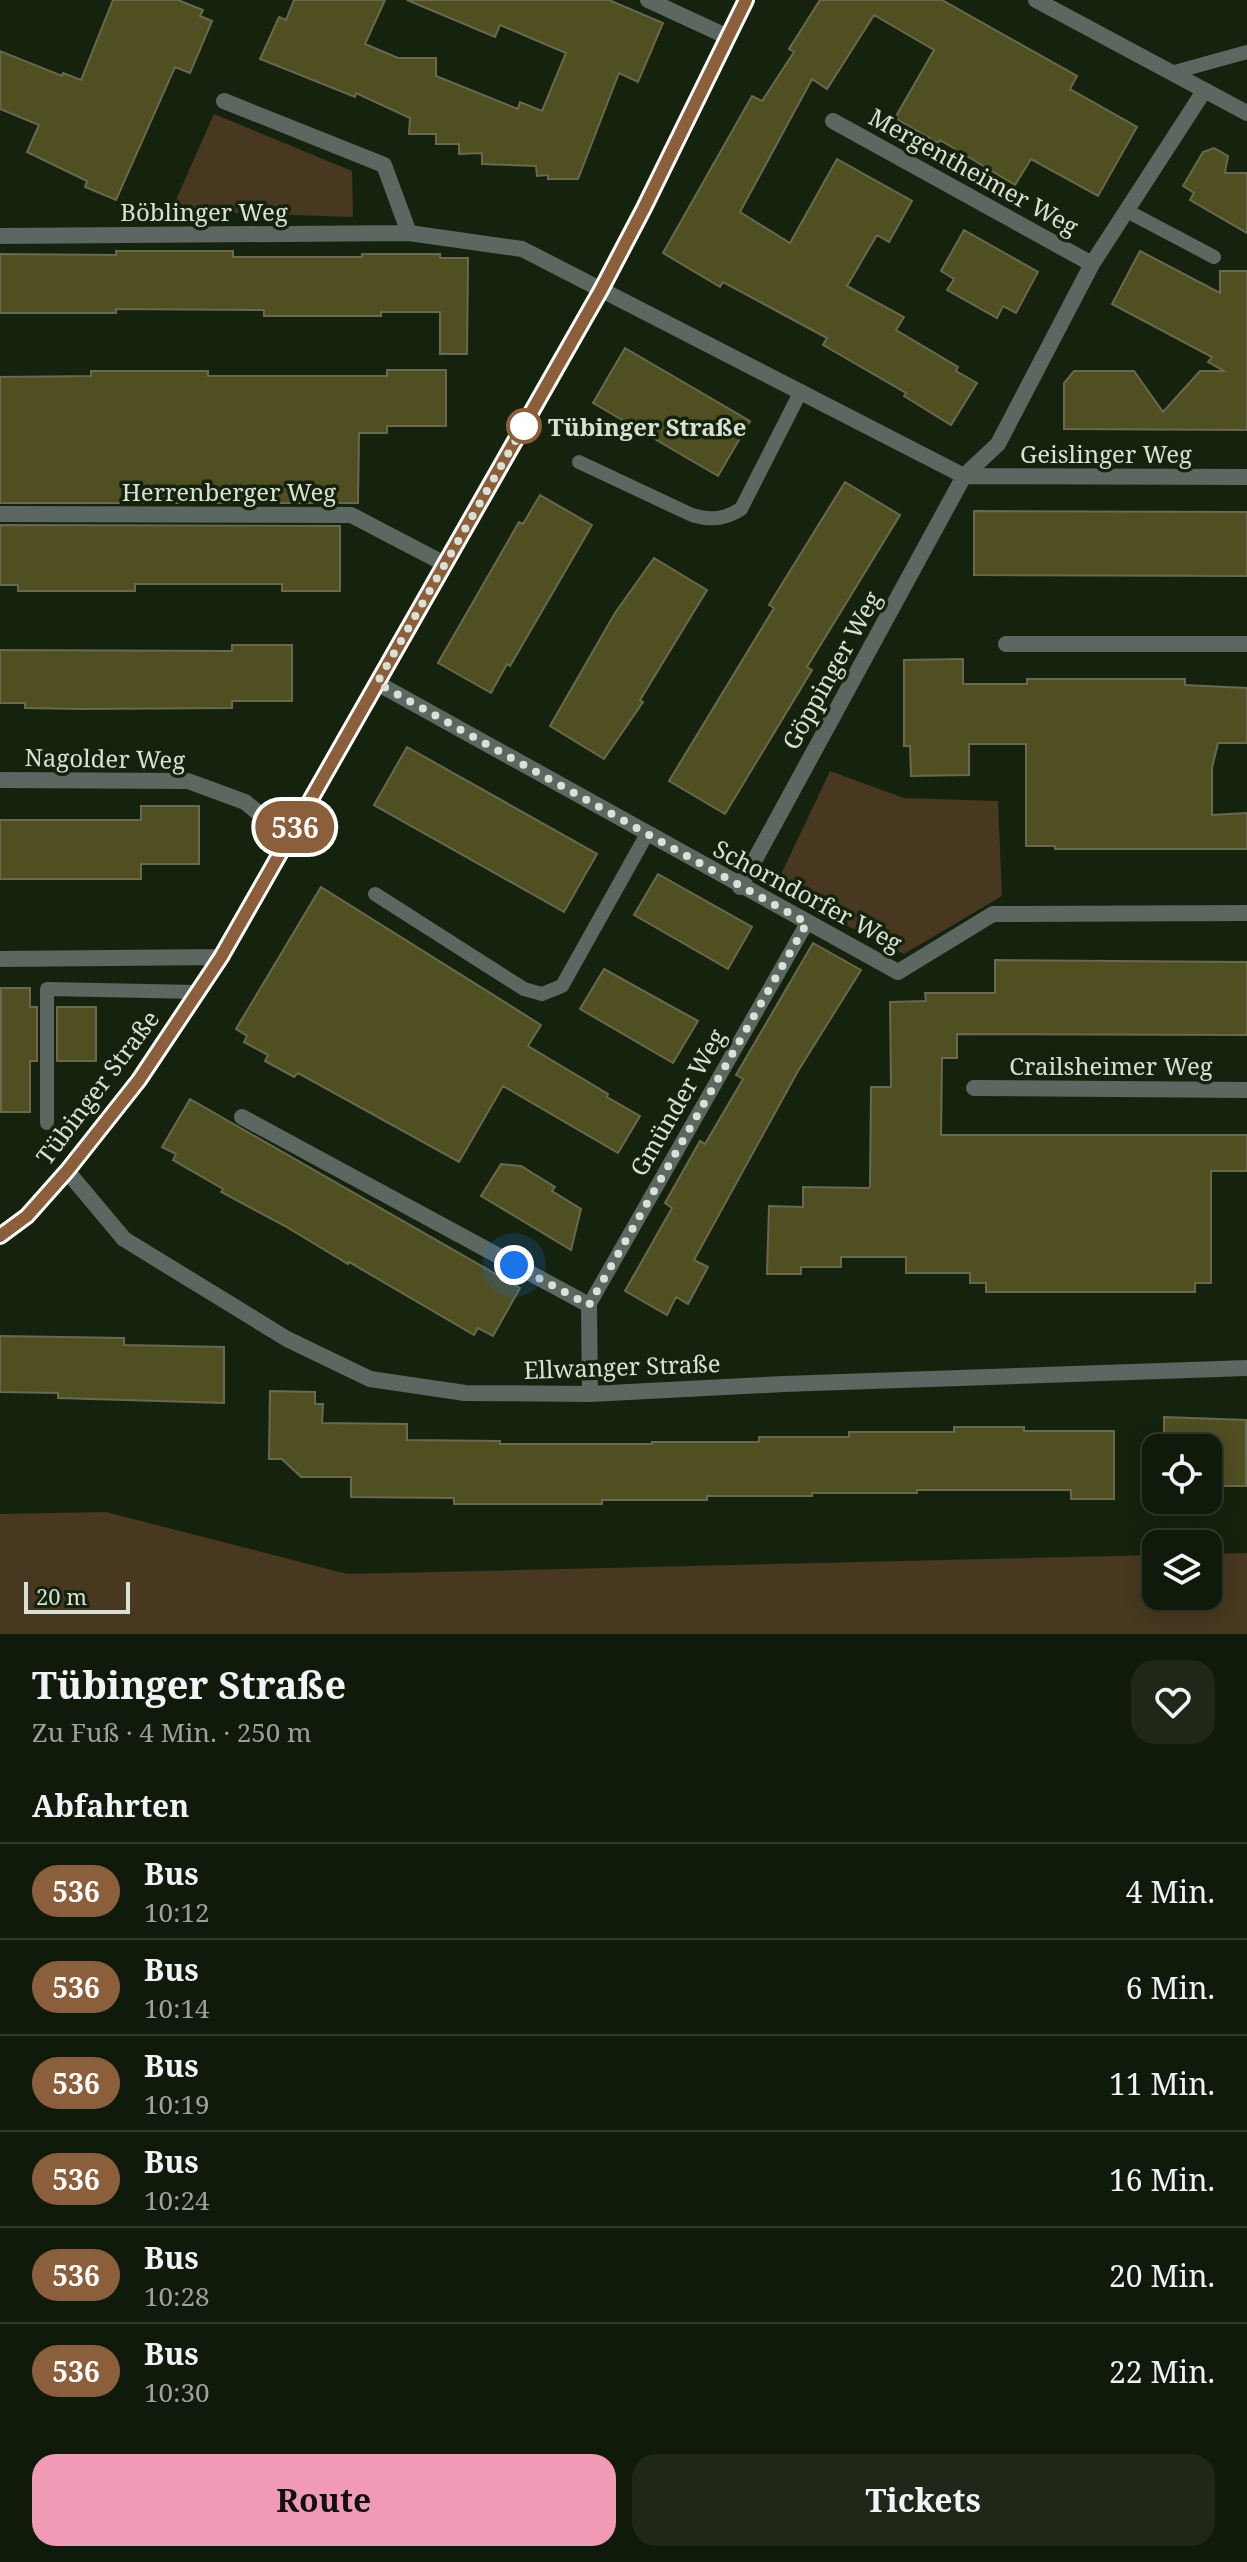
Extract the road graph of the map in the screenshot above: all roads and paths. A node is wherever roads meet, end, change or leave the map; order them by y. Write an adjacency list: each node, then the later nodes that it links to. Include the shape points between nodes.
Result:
1 (648, 0): 4 (street)
2 (746, 0): 4 (street, Tübinger Straße)
3 (1036, 0): 6 (street)
4 (728, 37): 16 (street, Tübinger Straße)
5 (1247, 52): 6 (lane)
6 (1171, 73): 7 (street)
7 (1204, 91): 9 (street); 11 (street, Mergentheimer Weg)
8 (224, 101): 12 (street, via 384,165)
9 (1247, 113)
10 (833, 121): 15 (street, Mergentheimer Weg)
11 (1127, 211): 14 (lane); 15 (street, Mergentheimer Weg)
12 (409, 233): 13 (street, Böblinger Weg); 16 (street, Böblinger Weg, via 522,249)
13 (0, 236)
14 (1214, 257)
15 (1092, 264): 19 (street, Mergentheimer Weg, via 998,444)
16 (601, 290): 17 (street); 22 (street, Tübinger Straße)
17 (801, 391): 18 (lane, via 741,509 727,518 692,515); 19 (street)
18 (579, 462)
19 (964, 476): 20 (street, Geislinger Weg); 29 (street, Göppinger Weg)
20 (1247, 477)
21 (0, 514): 22 (street, Herrenberger Weg, via 351,515)
22 (445, 564): 25 (street, Tübinger Straße)
23 (1006, 644): 24 (street)
24 (1247, 644)
25 (377, 683): 27 (street, Schorndorfer Weg); 28 (street, Tübinger Straße)
26 (0, 780): 28 (street, Nagolder Weg, via 188,781 245,802)
27 (647, 834): 29 (street, Schorndorfer Weg); 30 (lane, via 562,986 542,994 524,989)
28 (289, 838): 33 (street, Tübinger Straße)
29 (740, 887): 32 (street, Schorndorfer Weg)
30 (375, 894)
31 (1247, 913): 32 (street, Schorndorfer Weg, via 993,914 898,972)
32 (807, 923): 42 (lane, Gmünder Weg)
33 (221, 957): 34 (street); 35 (street, Tübinger Straße)
34 (0, 959)
35 (197, 992): 39 (lane, via 47,989); 40 (street, Tübinger Straße, via 139,1080)
36 (974, 1088): 37 (street, Crailsheimer Weg)
37 (1247, 1090)
38 (242, 1117): 42 (street)
39 (47, 1123)
40 (67, 1171): 41 (street, Tübinger Straße, via 27,1216); 44 (street, Ellwanger Straße, via 124,1239 287,1339 370,1379 465,1393)
41 (0, 1236)
42 (589, 1305): 44 (street)
43 (1247, 1368): 44 (street, Ellwanger Straße)
44 (590, 1394)

